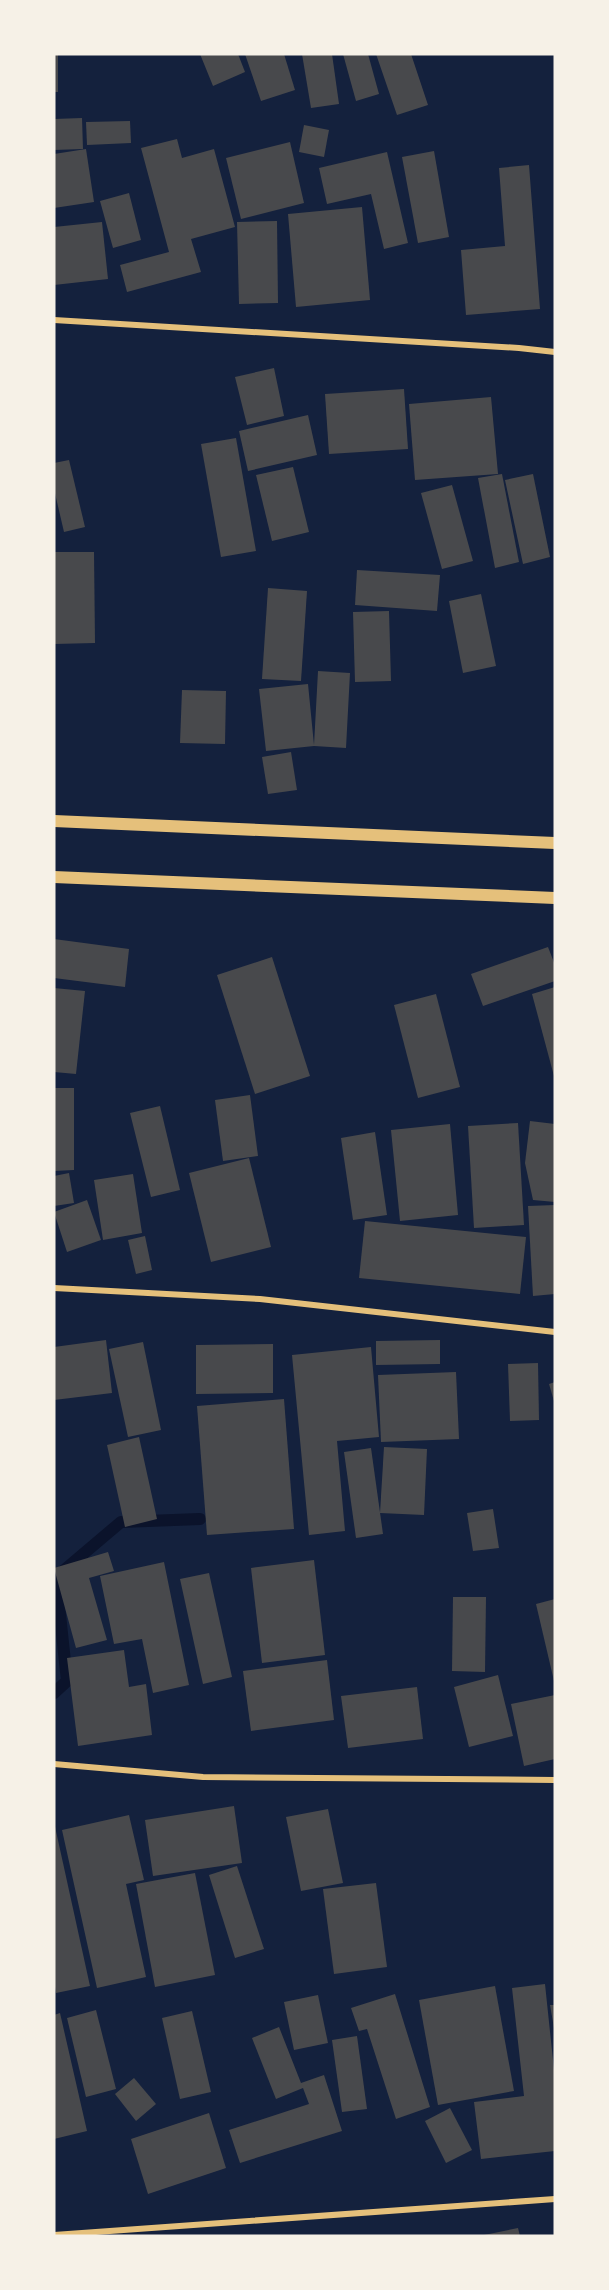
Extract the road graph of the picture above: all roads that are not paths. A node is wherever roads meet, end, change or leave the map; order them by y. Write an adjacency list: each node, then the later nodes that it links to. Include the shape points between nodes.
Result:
1 (54, 320): 2 (street)
2 (555, 352)
3 (54, 821): 4 (main road)
4 (555, 843)
5 (54, 877): 6 (main road)
6 (555, 898)
7 (54, 1288): 8 (street, via 260,1299)
8 (555, 1332)
9 (54, 1764): 10 (street, via 203,1777)
10 (555, 1780)
11 (555, 2199): 12 (street)
12 (54, 2235)

